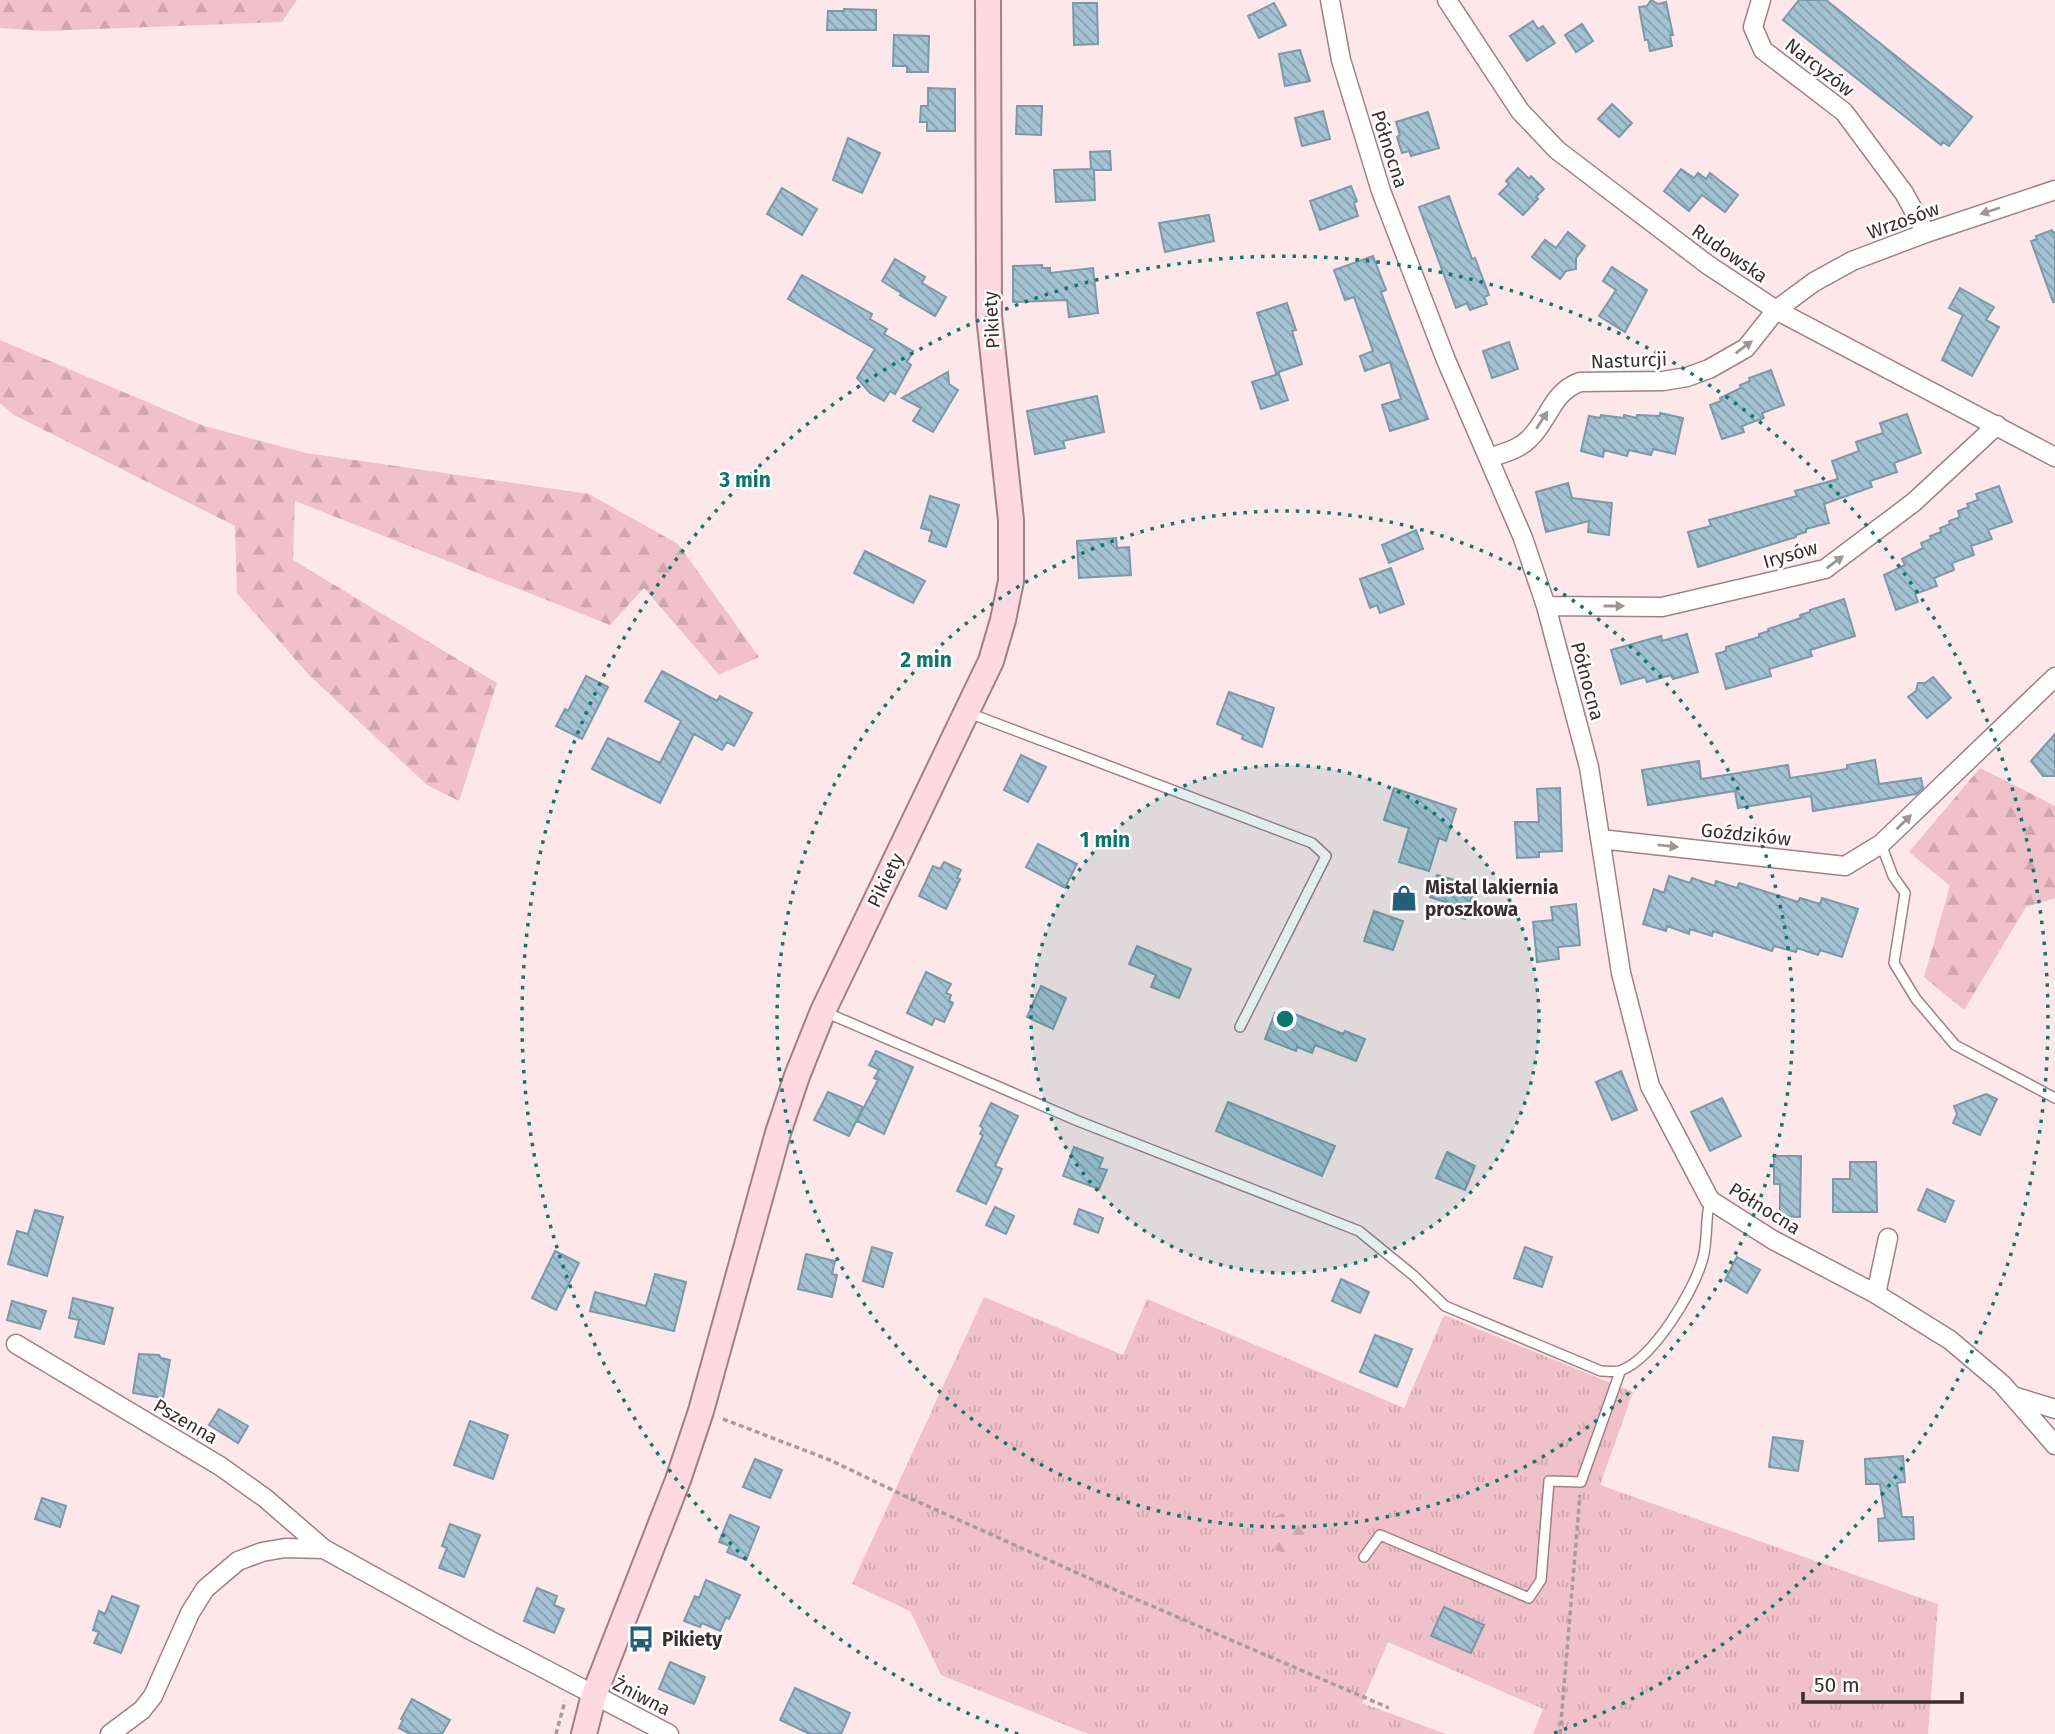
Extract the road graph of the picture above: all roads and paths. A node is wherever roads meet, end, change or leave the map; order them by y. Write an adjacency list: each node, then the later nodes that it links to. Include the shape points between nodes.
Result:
1 (988, 0): 13 (street, Pikiety, via 989,316 1011,520 1011,581 991,661)
2 (1330, 0): 10 (street, Północna, via 1341,60 1381,191)
3 (1447, 0): 7 (street, Rudowska, via 1520,111 1557,150 1708,265)
4 (1761, 0): 6 (street, Narcyzów, via 1753,27 1763,50 1844,111 1904,193)
5 (2055, 190): 6 (street, Wrzosów, one-way to 6)
6 (1926, 233): 7 (street, Wrzosów, via 1852,261)
7 (1776, 310): 8 (street, Rudowska); 10 (street, Nasturcji, one-way to 7, via 1531,438 1567,387 1580,382 1663,381 1709,369 1746,348)
8 (1997, 425): 9 (street, Rudowska); 11 (street, Irysów, one-way to 8, via 1662,607 1825,569 1914,502)
9 (2055, 457)
10 (1489, 458): 11 (street, Północna)
11 (1546, 606): 14 (street, Północna, via 1589,767)
12 (2055, 677): 15 (street, Goździków, one-way to 12)
13 (967, 713): 16 (street, Pikiety); 17 (lane, via 1312,843 1326,856)
14 (1600, 839): 15 (street, Goździków, one-way to 15, via 1844,866); 19 (street, Północna, via 1621,973 1650,1086)
15 (1881, 844): 18 (lane, via 1905,892 1894,963 1916,999 1955,1045)
16 (823, 1012): 23 (lane, via 1078,1121 1359,1231 1444,1306 1601,1371); 26 (street, Pikiety, via 778,1133)
17 (1240, 1027)
18 (2055, 1098)
19 (1710, 1200): 21 (street, Północna, via 1773,1240); 23 (lane, via 1703,1257 1691,1289 1640,1360)
20 (1888, 1238): 21 (street)
21 (1876, 1294): 24 (street, Północna, via 1950,1340)
22 (16, 1344): 29 (street, Pszenna, via 220,1466)
23 (1620, 1371): 28 (lane)
24 (2013, 1396): 25 (street); 27 (street, Północna)
25 (2055, 1409)
26 (701, 1411): 32 (street, Pikiety); 33 (path, via 830,1460)
27 (2055, 1445)
28 (1581, 1482): 30 (lane, via 1549,1481 1541,1580 1529,1598 1380,1535); 38 (path)
29 (324, 1549): 31 (street, Pszenna); 34 (street, Pszenna, via 262,1552 238,1561 205,1589 153,1696)
30 (1364, 1557)
31 (569, 1682): 32 (street, Pszenna); 35 (path)
32 (594, 1695): 36 (street, Pikiety); 37 (street, Żniwna)
33 (1389, 1708)
34 (110, 1734)
35 (556, 1734)
36 (584, 1734)
37 (669, 1734)
38 (1560, 1734)

